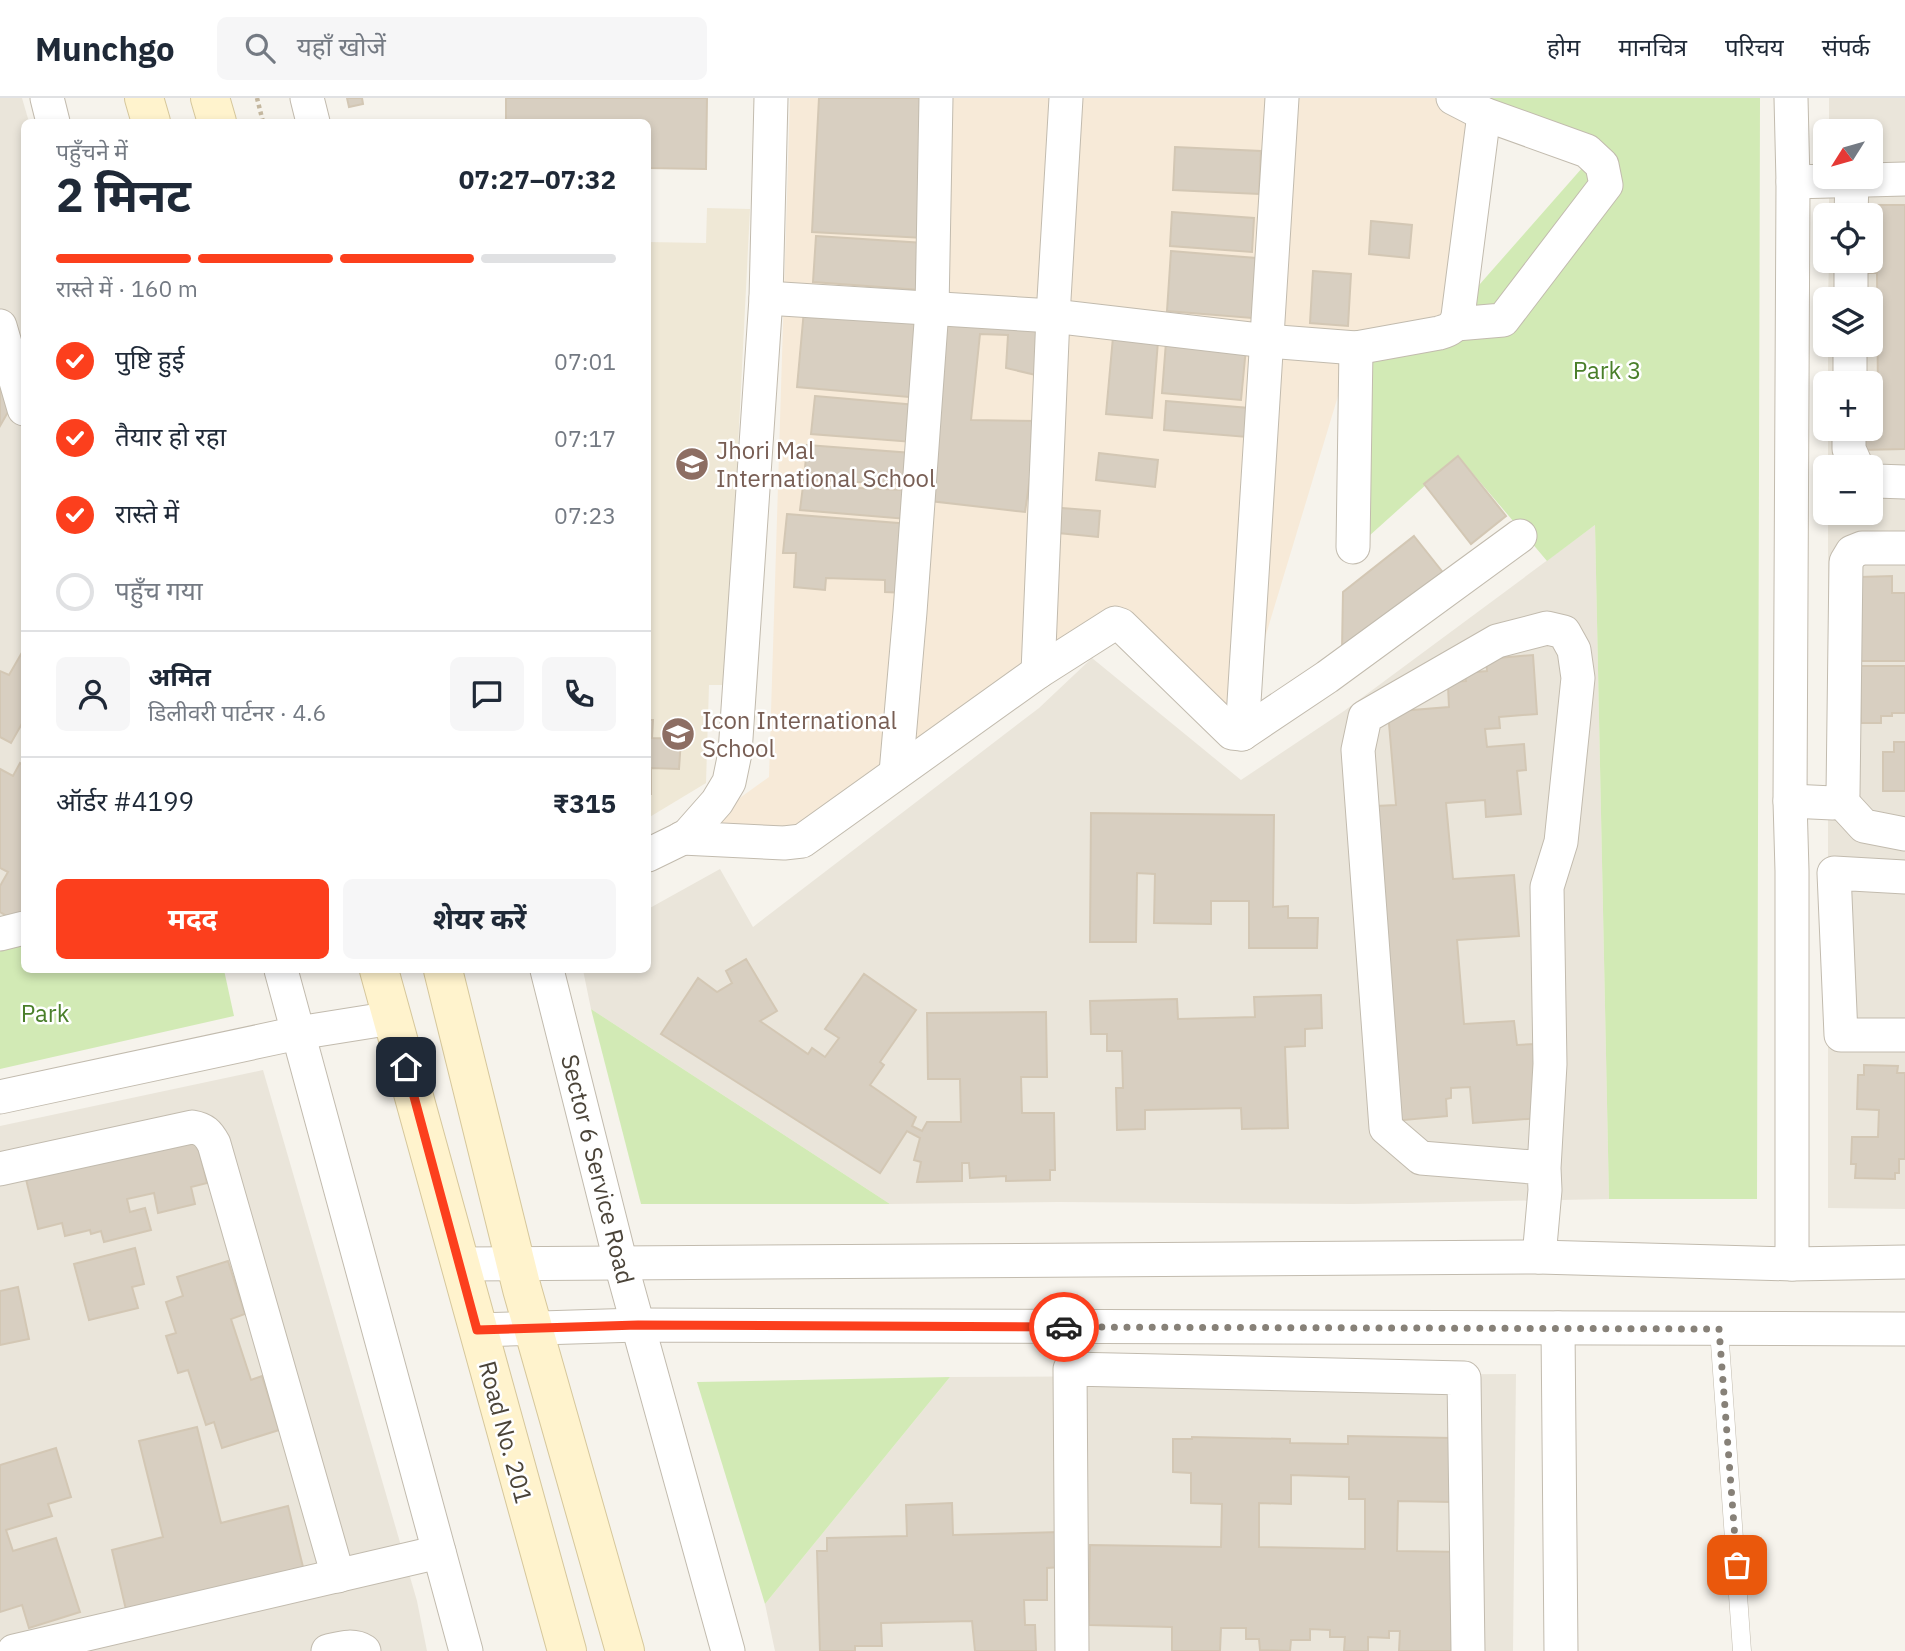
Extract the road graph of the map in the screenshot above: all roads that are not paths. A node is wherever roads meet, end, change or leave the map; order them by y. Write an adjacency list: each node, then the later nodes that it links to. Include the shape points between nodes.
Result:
1 (47, 98): 12 (street)
2 (144, 98): 13 (main road)
3 (210, 98): 14 (main road)
4 (307, 98): 15 (street)
5 (771, 98): 20 (street)
6 (936, 98): 21 (street)
7 (1066, 98): 22 (street)
8 (1282, 98): 25 (street)
9 (1453, 98): 11 (street)
10 (1791, 98): 19 (street)
11 (1484, 114): 23 (street); 23 (street, via 1587,151 1602,165 1606,185 1503,320)
12 (52, 119)
13 (150, 119)
14 (216, 119)
15 (312, 119)
16 (1883, 179): 17 (street)
17 (1905, 179)
18 (1813, 181): 19 (street)
19 (1793, 182): 36 (street)
20 (766, 299): 21 (street); 39 (street, via 736,753 729,782 717,802)
21 (932, 309): 22 (street); 35 (street)
22 (1053, 316): 25 (street); 33 (street)
23 (1456, 324): 26 (street, via 1439,333)
24 (0, 326): 27 (street)
25 (1267, 341): 26 (street); 34 (street)
26 (1356, 348): 31 (street)
27 (21, 399)
28 (1883, 481): 29 (street)
29 (1905, 482)
30 (1520, 536): 34 (street)
31 (1353, 547)
32 (1905, 548): 37 (street, via 1862,548 1852,552 1846,562)
33 (1038, 671): 34 (street, via 1117,623 1232,733); 35 (street)
34 (1242, 734)
35 (896, 773): 39 (street, via 802,841)
36 (1790, 801): 37 (street); 59 (street)
37 (1841, 801): 38 (street, via 1864,826)
38 (1905, 834)
39 (682, 838): 40 (street)
40 (651, 854)
41 (1905, 877): 50 (street, via 1834,873 1841,1035)
42 (21, 929): 43 (street)
43 (0, 934)
44 (282, 973): 49 (street)
45 (380, 973): 48 (main road, Road No. 201)
46 (444, 973): 57 (main road)
47 (548, 973): 58 (street, Sector 6 Service Road)
48 (392, 1018): 49 (street); 56 (main road, Road No. 201)
49 (298, 1033): 51 (street); 68 (street)
50 (1905, 1035)
51 (0, 1097)
52 (1544, 1168): 52 (street, via 1420,1158 1387,1128 1358,750 1365,717 1497,641 1547,628 1564,632 1574,650 1578,678 1561,842 1547,887 1550,1065); 54 (street)
53 (0, 1169): 69 (street, via 192,1127 210,1136)
54 (1539, 1257): 58 (street); 59 (street)
55 (1905, 1262): 59 (street)
56 (459, 1264): 57 (street); 66 (main road, Road No. 201)
57 (516, 1264): 58 (street); 61 (main road)
58 (621, 1264): 60 (street, Sector 6 Service Road)
59 (1792, 1264)
60 (638, 1325): 61 (street); 62 (street); 76 (street, Sector 6 Service Road)
61 (533, 1327): 66 (street); 75 (main road)
62 (1351, 1328): 63 (street); 67 (street)
63 (1559, 1328): 64 (street); 79 (street)
64 (1719, 1329): 65 (street); 80 (lane)
65 (1905, 1329)
66 (477, 1330): 74 (main road, Road No. 201)
67 (1352, 1376): 77 (street, via 1070,1369); 78 (street, via 1464,1378)
68 (439, 1552): 69 (street); 73 (street)
69 (338, 1576): 70 (street)
70 (14, 1651)
71 (328, 1651): 72 (street, via 350,1646)
72 (364, 1651)
73 (466, 1651)
74 (566, 1651)
75 (625, 1651)
76 (728, 1651)
77 (1072, 1651)
78 (1468, 1651)
79 (1561, 1651)
80 (1742, 1651)

